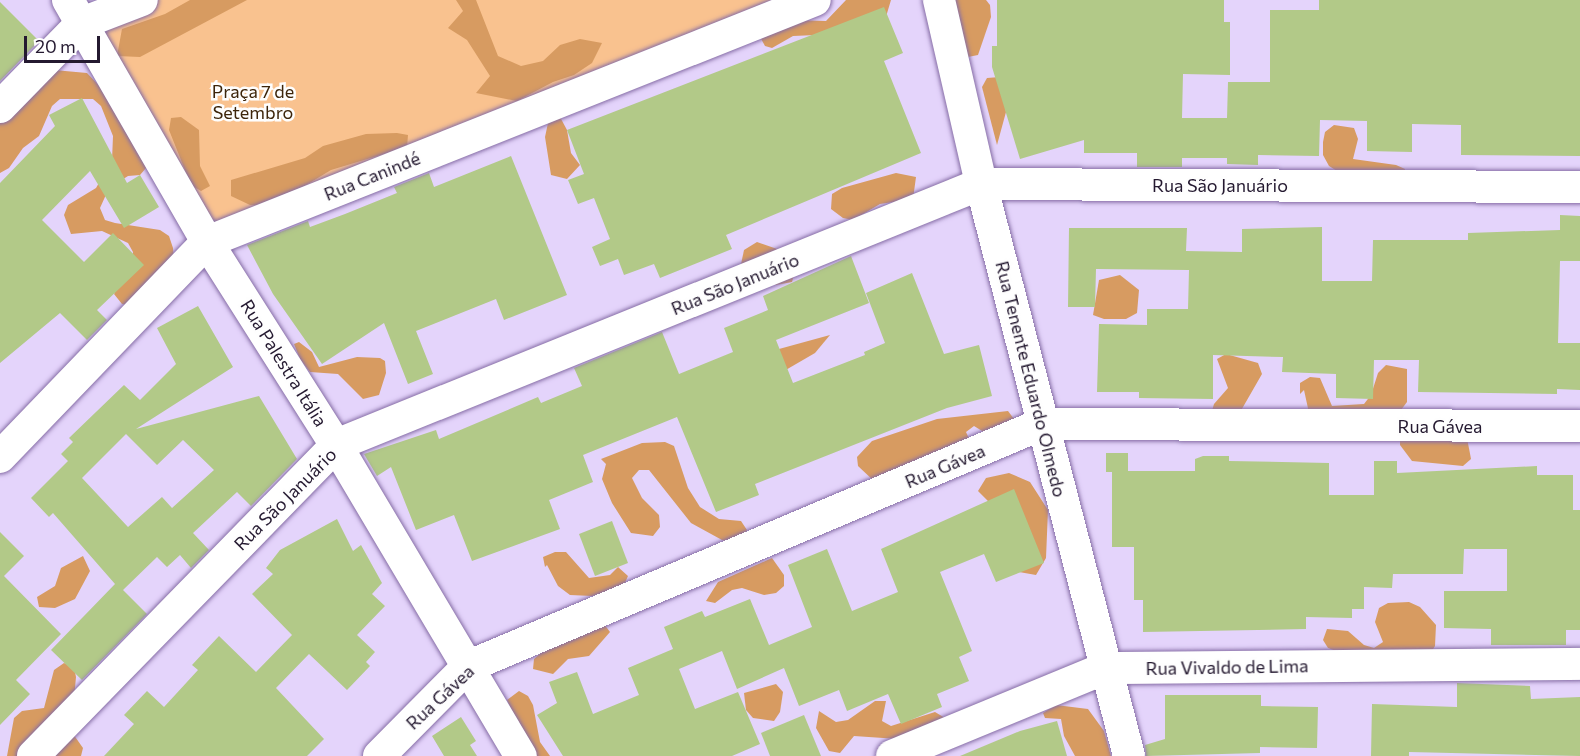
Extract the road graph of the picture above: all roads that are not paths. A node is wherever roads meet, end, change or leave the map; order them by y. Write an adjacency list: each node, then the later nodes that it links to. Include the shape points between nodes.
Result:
1 (142, 0): 4 (street)
2 (815, 0): 8 (street, Rua Canindé)
3 (939, 0): 6 (street, Rua Tenente Eduardo Olmedo)
4 (75, 12): 5 (street); 8 (street, Rua Palestra Itália)
5 (0, 107)
6 (981, 184): 7 (street, Rua São Januário); 9 (street, Rua Tenente Eduardo Olmedo); 11 (street, Rua São Januário)
7 (1580, 187)
8 (207, 242): 11 (street, Rua Palestra Itália); 12 (street, Rua Canindé)
9 (1042, 424): 10 (street, Rua Gávea); 14 (street, Rua Gávea); 15 (street, Rua Tenente Eduardo Olmedo)
10 (1580, 426)
11 (336, 445): 14 (street, Rua Palestra Itália); 16 (street, Rua São Januário)
12 (0, 458)
13 (1580, 664): 15 (street, Rua Vivaldo de Lima)
14 (467, 667): 17 (street, Rua Gávea); 18 (street, Rua Palestra Itália)
15 (1106, 668): 19 (street, Rua Vivaldo de Lima); 20 (street, Rua Tenente Eduardo Olmedo)
16 (33, 756)
17 (379, 756)
18 (522, 756)
19 (892, 756)
20 (1129, 756)

